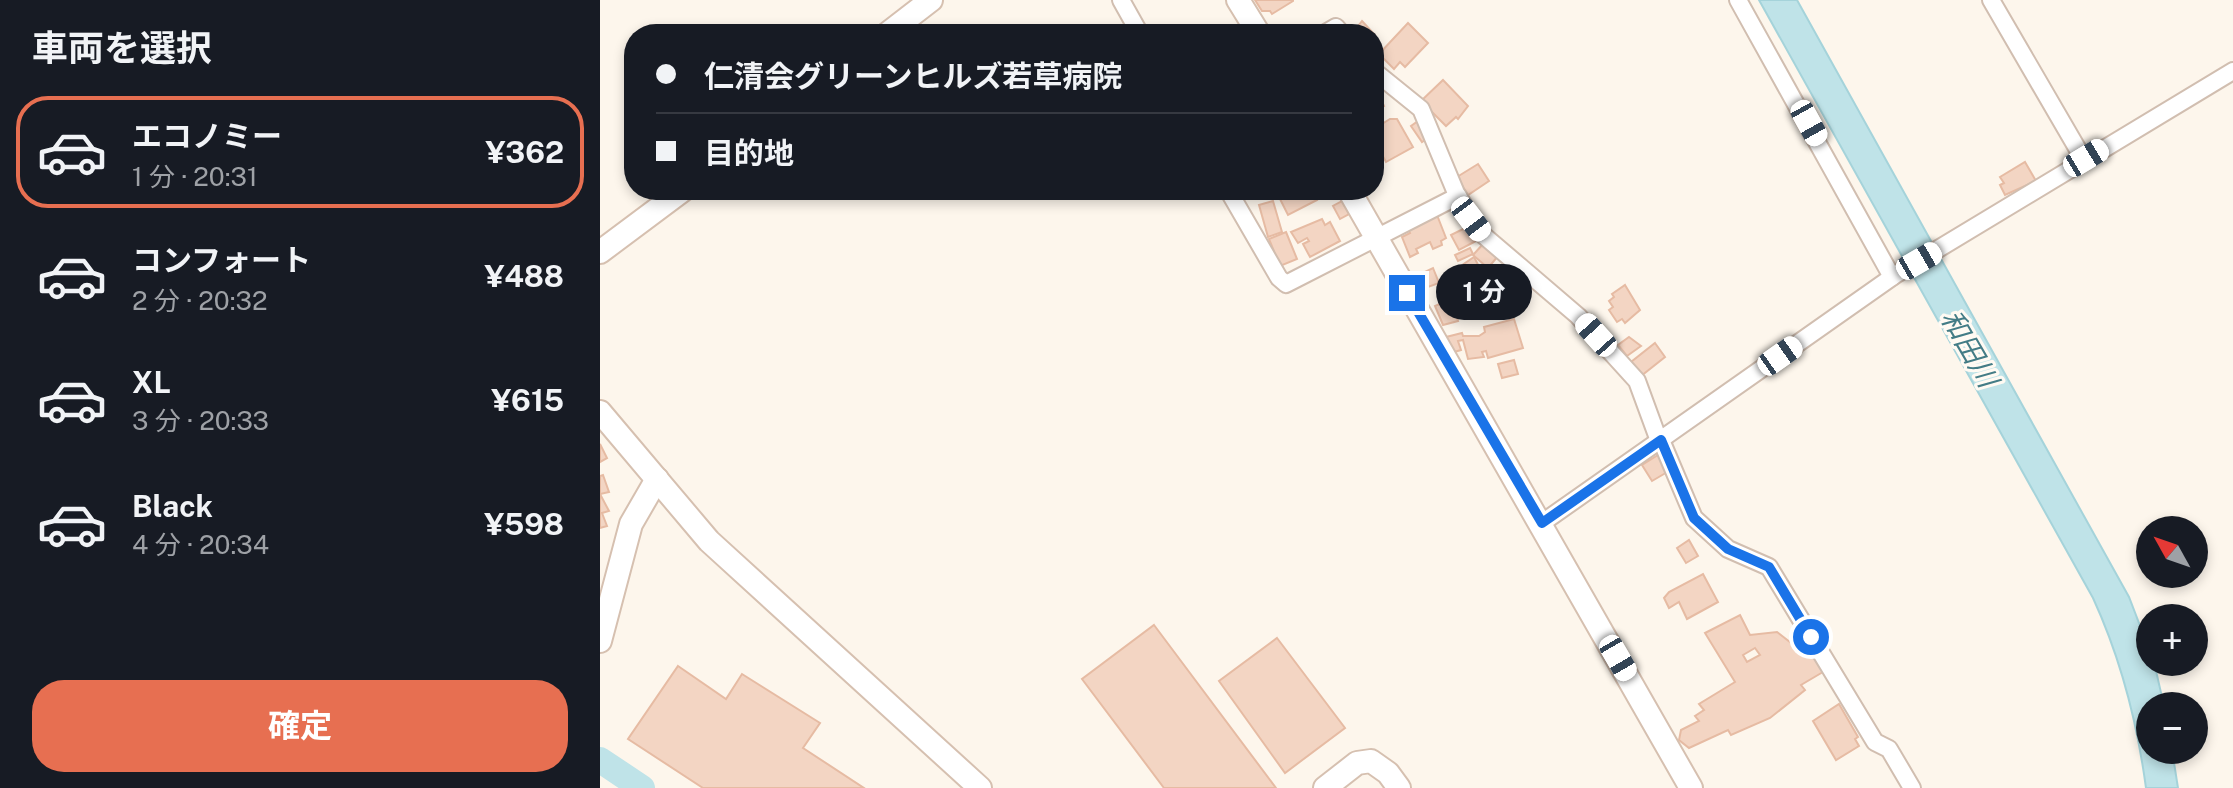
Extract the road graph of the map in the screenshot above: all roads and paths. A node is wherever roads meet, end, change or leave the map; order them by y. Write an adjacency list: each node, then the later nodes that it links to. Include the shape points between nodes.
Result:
1 (931, 0): 6 (street)
2 (1121, 0): 7 (street)
3 (1238, 0): 8 (street)
4 (1738, 0): 18 (street)
5 (1991, 0): 11 (street)
6 (900, 24)
7 (1134, 24)
8 (1253, 24)
9 (2233, 71): 11 (street)
10 (1384, 79): 12 (street, via 1421,109)
11 (2084, 160): 18 (street)
12 (1458, 196): 16 (street); 20 (street, via 1482,234 1578,316 1637,381)
13 (670, 200): 17 (street)
14 (1234, 200): 16 (street, via 1286,284)
15 (1355, 200): 16 (street)
16 (1376, 237): 22 (street)
17 (600, 252)
18 (1893, 276): 20 (street)
19 (600, 412): 21 (street)
20 (1660, 440): 22 (street); 28 (street, via 1694,518 1728,549 1769,567 1875,742 1889,749)
21 (657, 479): 23 (street, via 631,524); 24 (street, via 709,541)
22 (1542, 523): 27 (street)
23 (600, 641)
24 (980, 788)
25 (1325, 788): 26 (street, via 1357,763 1371,761)
26 (1399, 788)
27 (1691, 788)
28 (1912, 788)

